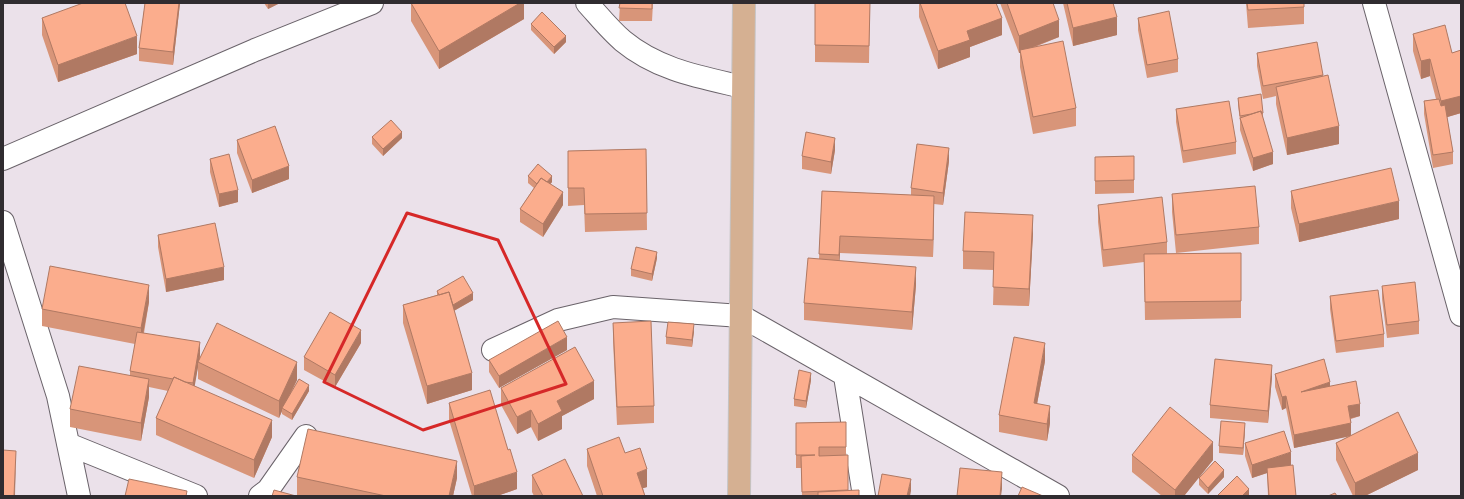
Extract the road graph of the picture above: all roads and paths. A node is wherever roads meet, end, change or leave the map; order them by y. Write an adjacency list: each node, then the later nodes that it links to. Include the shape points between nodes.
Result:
1 (372, 3): 6 (street, via 255,50)
2 (587, 3): 5 (street, via 622,40 648,58 679,72)
3 (744, 3): 5 (main road)
4 (1374, 3): 8 (street)
5 (743, 87): 9 (main road)
6 (3, 159)
7 (3, 222): 13 (street, via 58,396)
8 (1461, 315)
9 (741, 316): 10 (street, via 612,307 558,320); 11 (street); 17 (main road)
10 (492, 350)
11 (845, 376): 18 (street); 19 (street)
12 (306, 436): 16 (street, via 268,490)
13 (68, 444): 14 (street); 15 (street)
14 (79, 496)
15 (196, 496)
16 (260, 496)
17 (739, 496)
18 (864, 496)
19 (1058, 496)

